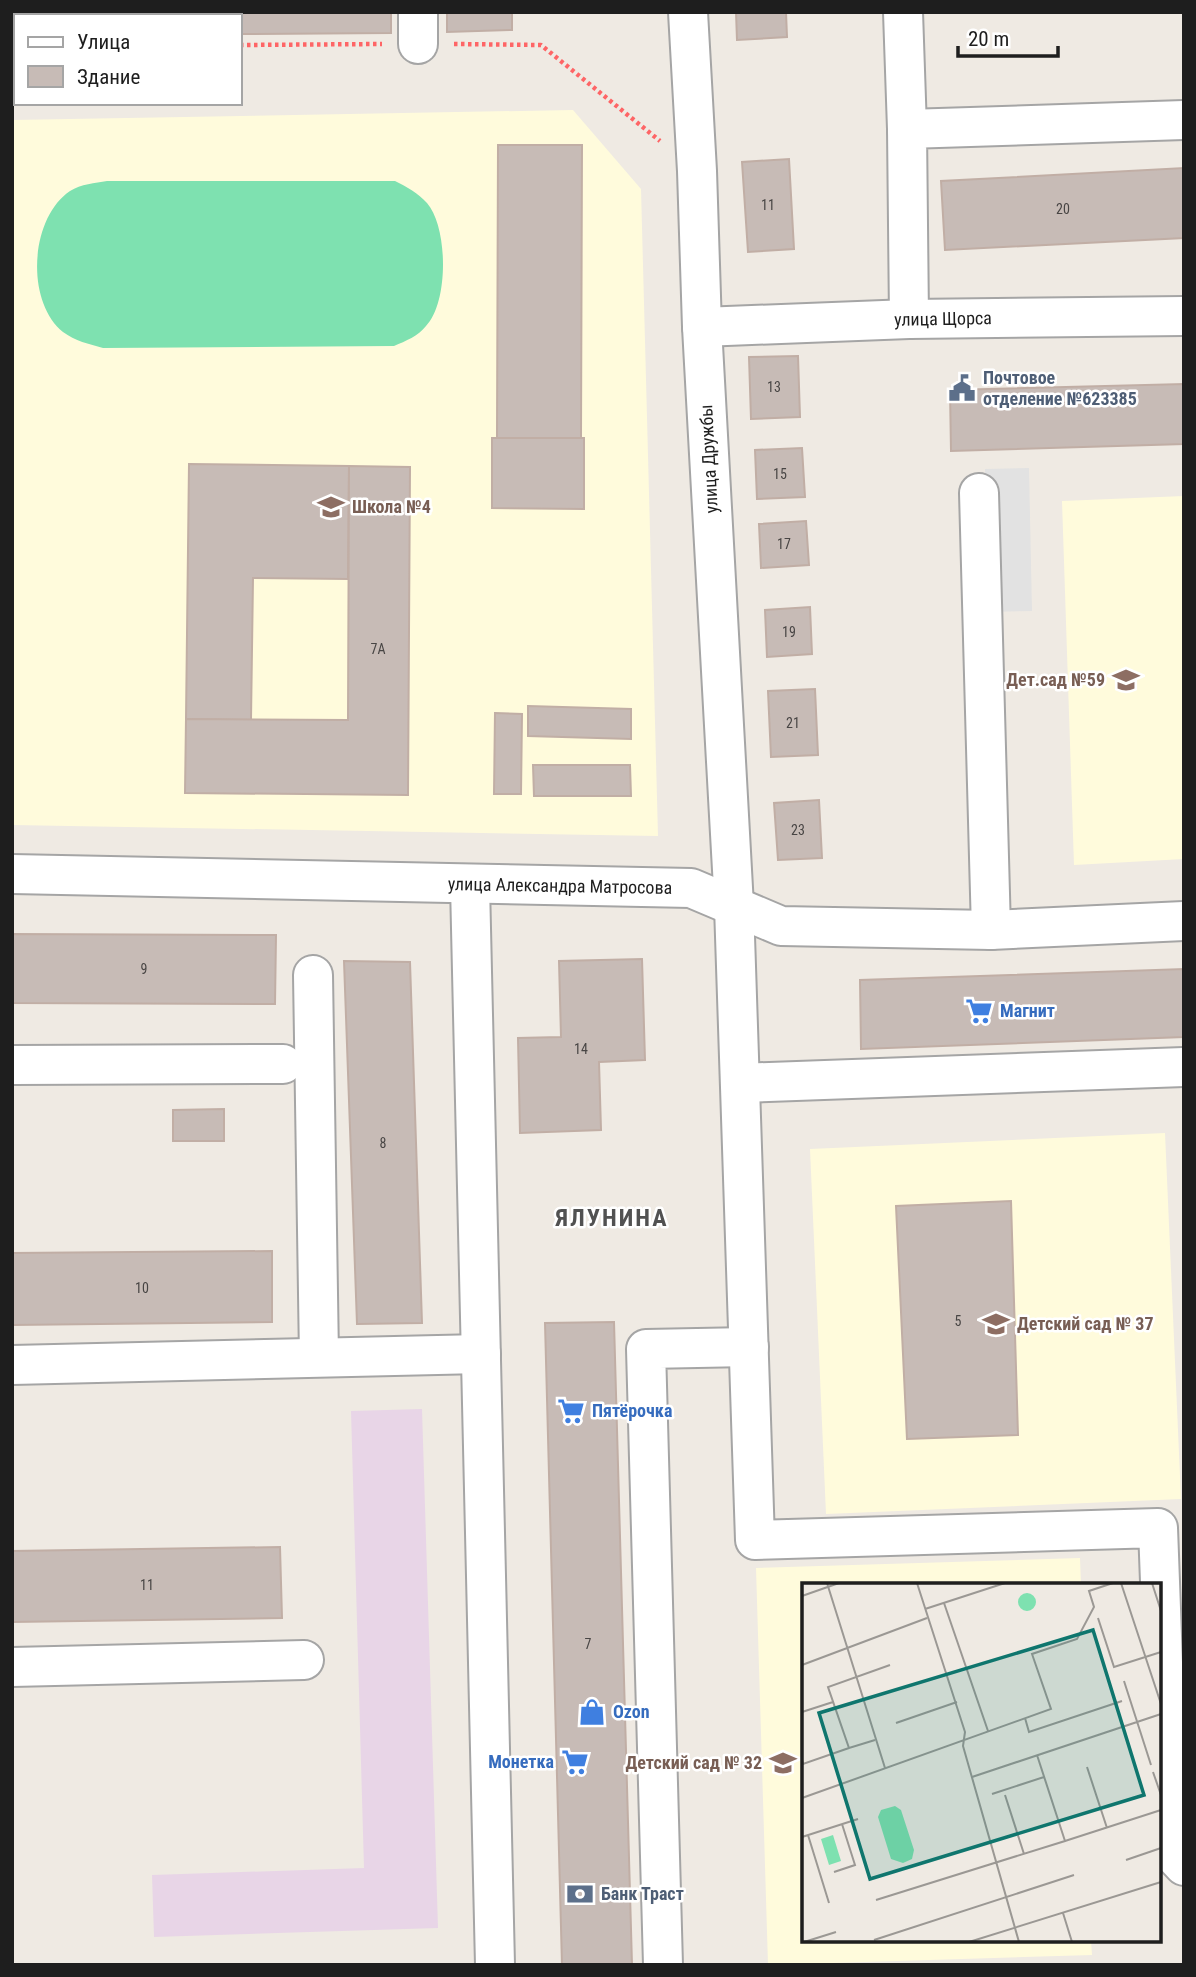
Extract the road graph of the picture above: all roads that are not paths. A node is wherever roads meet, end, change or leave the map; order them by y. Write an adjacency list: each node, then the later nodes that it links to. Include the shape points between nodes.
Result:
1 (688, 12): 7 (street, улица Дружбы)
2 (903, 12): 4 (street)
3 (1184, 120): 4 (street)
4 (907, 129): 6 (street)
5 (1184, 316): 6 (street, улица Щорса)
6 (909, 319): 7 (street, улица Щорса)
7 (702, 327): 11 (street, улица Дружбы)
8 (979, 493): 13 (street)
9 (12, 874): 10 (street, улица Александра Матросова)
10 (470, 885): 11 (street, улица Александра Матросова, via 691,888); 20 (street)
11 (734, 906): 13 (street, улица Александра Матросова, via 781,926); 18 (street, улица Дружбы)
12 (1184, 921): 13 (street, улица Александра Матросова)
13 (990, 930)
14 (313, 975): 21 (street)
15 (283, 1064): 16 (street)
16 (12, 1065)
17 (1184, 1067): 18 (street)
18 (740, 1083): 19 (street, улица Дружбы)
19 (749, 1347): 23 (street, улица Дружбы, via 755,1540 1158,1528); 29 (street, via 646,1349)
20 (481, 1354): 21 (street); 28 (street)
21 (319, 1357): 22 (street)
22 (12, 1365)
23 (1160, 1583)
24 (1161, 1609): 27 (street, улица Дружбы, via 1170,1851)
25 (304, 1660): 26 (street)
26 (12, 1667)
27 (1184, 1866)
28 (495, 1965)
29 (663, 1965)

